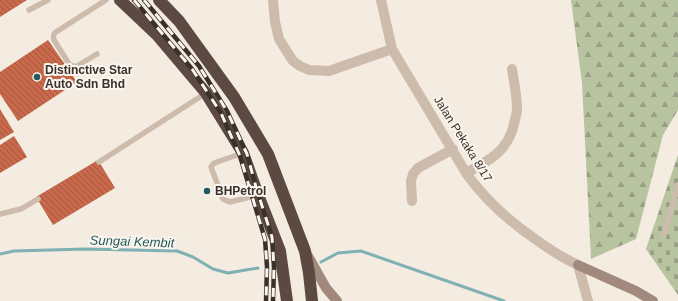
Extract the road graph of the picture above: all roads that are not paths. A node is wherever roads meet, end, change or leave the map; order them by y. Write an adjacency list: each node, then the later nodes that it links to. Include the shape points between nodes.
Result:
1 (48, 0): 7 (lane)
2 (106, 0): 9 (lane, via 56,32 53,37 71,66 77,66)
3 (120, 0): 11 (highway, via 157,35)
4 (159, 0): 22 (highway, via 179,21 259,138 268,154)
5 (273, 0): 8 (street, via 279,39 294,61 309,70 329,71)
6 (382, 0): 8 (street, Jalan Pekaka 8/17)
7 (29, 10)
8 (392, 49): 12 (street, Jalan Pekaka 8/17)
9 (97, 54)
10 (512, 69): 15 (street, via 517,111 507,143 487,162)
11 (206, 93): 13 (highway); 14 (lane)
12 (453, 149): 15 (street, Jalan Pekaka 8/17); 19 (street, via 418,168 413,174)
13 (243, 153): 17 (highway); 17 (lane, via 217,162 211,167 223,199 230,202)
14 (99, 162)
15 (466, 173): 23 (street, Jalan Pekaka 8/17, via 475,186 516,226)
16 (678, 185): 21 (lane)
17 (258, 195): 25 (highway, via 280,251)
18 (38, 199): 20 (lane, via 21,209)
19 (412, 201)
20 (0, 214)
21 (664, 235)
22 (305, 251): 26 (highway); 27 (main road, via 326,288)
23 (578, 265): 24 (street); 28 (main road)
24 (586, 300)
25 (287, 301)
26 (312, 301)
27 (337, 301)
28 (653, 301)

